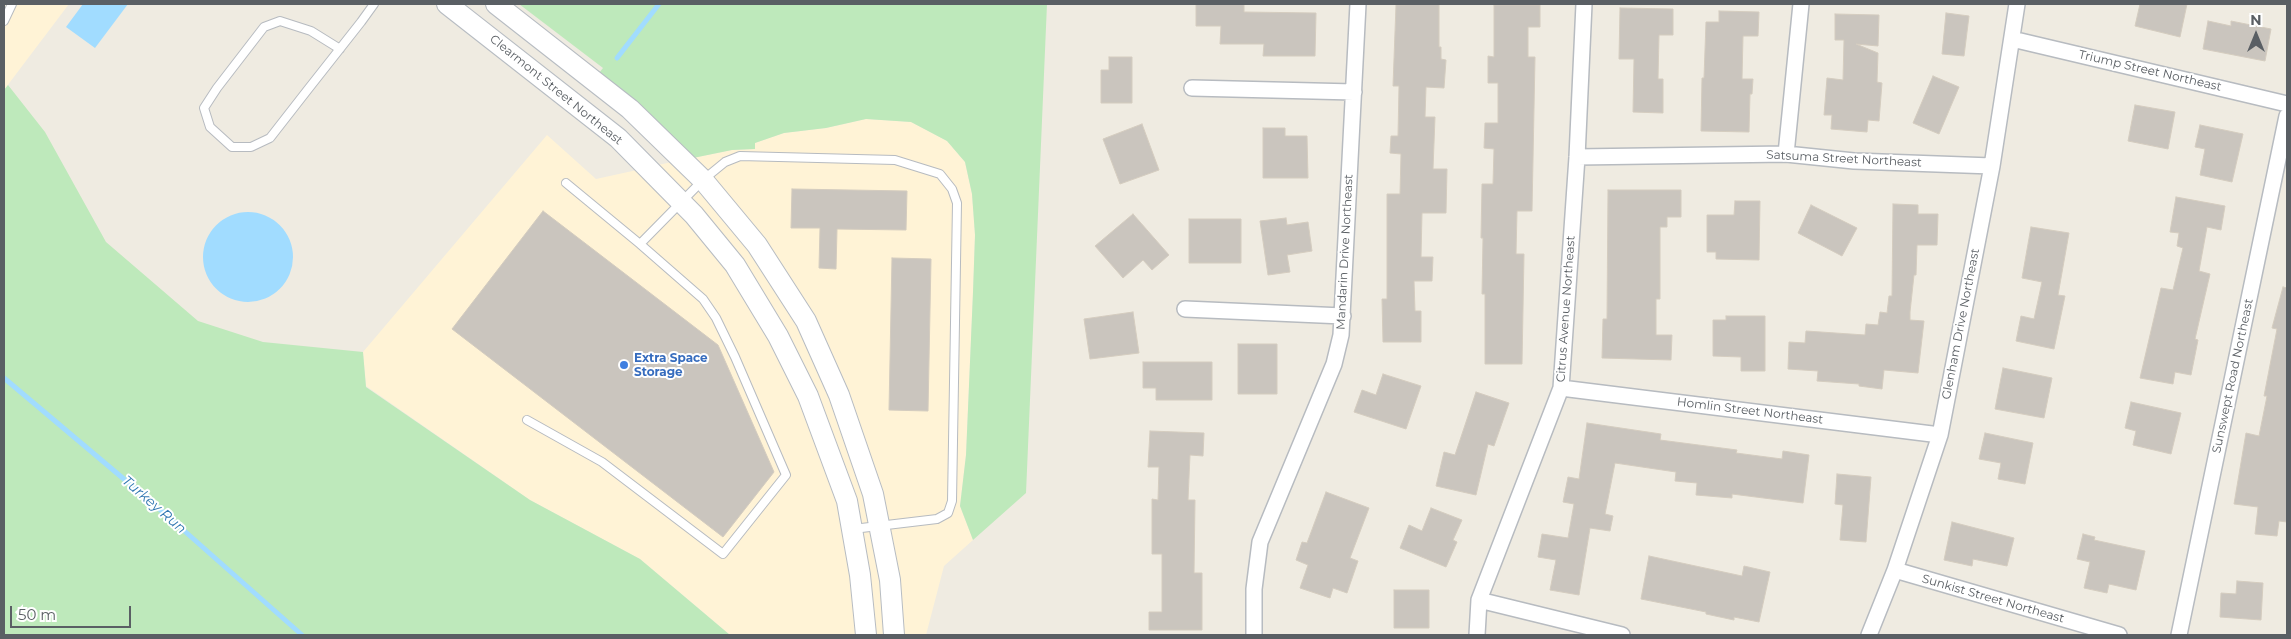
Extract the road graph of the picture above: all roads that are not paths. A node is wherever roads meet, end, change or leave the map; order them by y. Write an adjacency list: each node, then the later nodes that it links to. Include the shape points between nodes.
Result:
1 (12, 4): 9 (lane)
2 (374, 4): 11 (lane)
3 (447, 4): 21 (street, Clearmont Street Northeast, via 618,138)
4 (496, 4): 19 (street, via 630,109)
5 (1358, 4): 13 (street, Mandarin Drive Northeast)
6 (1584, 4): 17 (street, Citrus Avenue Northeast)
7 (1802, 4): 16 (street)
8 (2017, 4): 10 (street, Glenham Drive Northeast)
9 (4, 21)
10 (2012, 39): 14 (street, Triump Street Northeast); 18 (street, Glenham Drive Northeast)
11 (340, 49): 11 (lane, via 270,138 252,147 232,147 210,127 204,108 264,27 280,21 311,31)
12 (1192, 88): 13 (street)
13 (1354, 92): 24 (street, Mandarin Drive Northeast)
14 (2287, 104)
15 (2287, 116): 39 (street, Sunswept Road Northeast)
16 (1786, 154): 17 (street, Satsuma Street Northeast); 18 (street, Satsuma Street Northeast, via 1854,161)
17 (1577, 157): 25 (street, Citrus Avenue Northeast)
18 (1992, 166): 27 (street, Glenham Drive Northeast)
19 (703, 180): 21 (lane); 28 (street, via 757,245 806,321 839,395 873,494); 28 (lane, via 724,162 740,156 895,160 940,174 952,189 957,203 952,501 948,514 937,519)
20 (566, 183): 22 (lane)
21 (681, 201): 22 (lane); 29 (street, Clearmont Street Northeast, via 735,266 778,336 808,396 847,500)
22 (640, 244): 26 (lane, via 703,299 716,318 786,475 723,554 602,462)
23 (1185, 309): 24 (street)
24 (1343, 316): 34 (street, Mandarin Drive Northeast, via 1334,364 1260,542 1254,589)
25 (1561, 388): 27 (street, Homlin Street Northeast); 31 (street, Citrus Avenue Northeast)
26 (527, 420)
27 (1940, 435): 30 (street, Glenham Drive Northeast)
28 (879, 526): 29 (lane); 33 (street, via 890,580)
29 (852, 529): 32 (street, Clearmont Street Northeast)
30 (1895, 570): 37 (street, Glenham Drive Northeast); 38 (street, Sunkist Street Northeast)
31 (1479, 600): 35 (street, Citrus Avenue Northeast); 36 (street)
32 (866, 635)
33 (894, 635)
34 (1254, 635)
35 (1478, 635)
36 (1622, 635)
37 (1869, 635)
38 (2119, 635)
39 (2178, 635)

